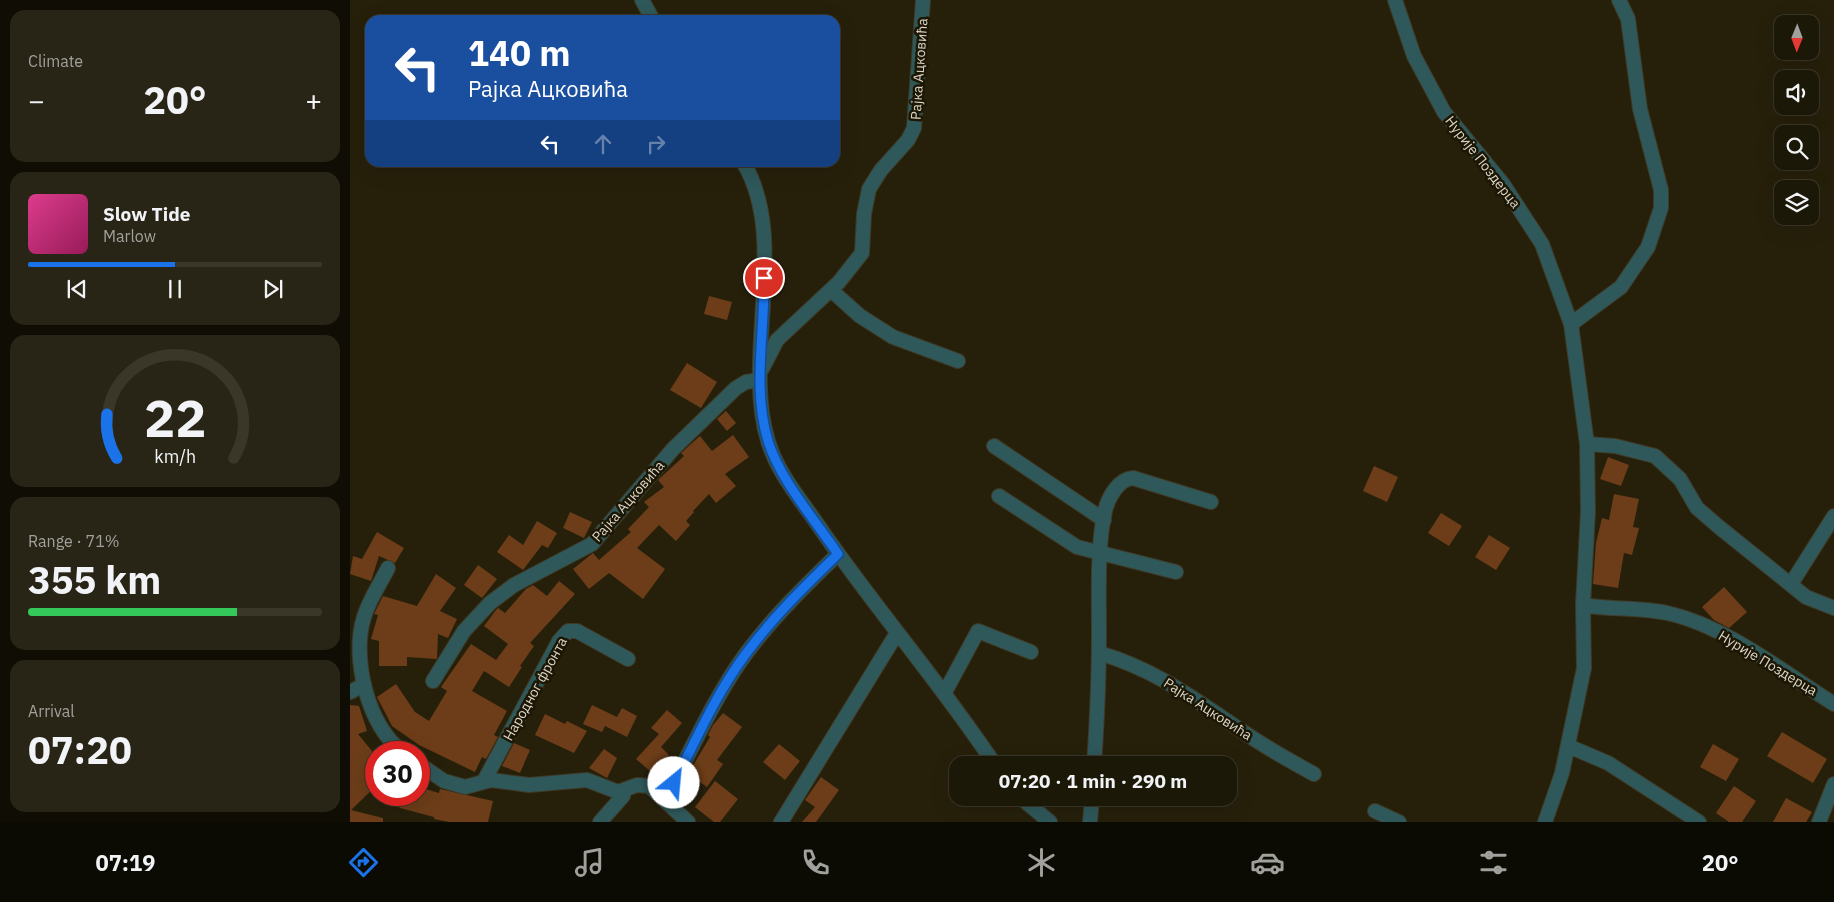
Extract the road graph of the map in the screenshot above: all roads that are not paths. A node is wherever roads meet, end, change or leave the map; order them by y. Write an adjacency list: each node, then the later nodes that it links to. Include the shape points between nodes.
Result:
1 (642, 0): 5 (street)
2 (923, 0): 7 (street, Рајка Ацковића, via 914,128 869,189 862,253)
3 (1395, 0): 8 (street, Нурије Поздерца, via 1414,56 1444,112 1504,184 1542,244)
4 (1619, 0): 8 (street, via 1628,19 1640,110 1661,190 1661,208 1648,247 1621,287)
5 (650, 15)
6 (745, 167): 10 (street, via 762,232 764,300)
7 (831, 290): 9 (street, via 860,316 893,337); 10 (street, Рајка Ацковића, via 777,340)
8 (1571, 324): 11 (street, Нурије Поздерца)
9 (958, 361)
10 (759, 377): 17 (street, via 763,422 774,457); 28 (street, Рајка Ацковића, via 740,385 722,401 674,449 592,544 522,580 490,603 464,631)
11 (1587, 444): 21 (street, via 1616,446 1655,456 1680,478 1697,508); 22 (street, Нурије Поздерца, via 1588,510)
12 (994, 446): 16 (street)
13 (1000, 496): 18 (street, via 1078,547)
14 (1211, 502): 16 (street, via 1129,478 1112,494)
15 (1834, 516): 21 (street)
16 (1104, 520): 18 (street)
17 (838, 554): 24 (street); 42 (street, via 774,619 743,657)
18 (1101, 554): 20 (street); 26 (street)
19 (388, 568): 29 (street, via 364,618 361,664)
20 (1176, 572)
21 (1791, 584): 23 (street, via 1806,597)
22 (1583, 605): 32 (street, Нурије Поздерца, via 1667,613 1689,620 1728,636); 34 (street, Нурије Поздерца, via 1584,668)
23 (1834, 608)
24 (897, 633): 31 (street); 48 (street)
25 (1031, 652): 31 (street, via 978,631)
26 (1099, 652): 36 (street); 38 (street, Рајка Ацковића, via 1132,663 1176,686 1267,748)
27 (628, 659): 39 (street, Народног фронта, via 577,630 568,631 559,641)
28 (433, 681)
29 (364, 684): 30 (street); 33 (street, via 371,708)
30 (350, 692)
31 (945, 692): 35 (street)
32 (1834, 704)
33 (394, 741)
34 (1568, 746): 52 (street, Нурије Поздерца); 53 (street, via 1608,763)
35 (989, 756)
36 (1094, 756)
37 (430, 771): 39 (street, via 444,781 459,785 472,786)
38 (1314, 774)
39 (484, 781): 41 (street, via 529,785 587,780 613,791)
40 (1834, 784): 54 (street)
41 (624, 791): 42 (street, via 637,785 649,786); 46 (street)
42 (665, 799): 47 (street)
43 (1031, 806): 49 (street)
44 (1091, 806): 50 (street)
45 (1374, 812): 51 (street)
46 (600, 822)
47 (688, 822)
48 (781, 822)
49 (1050, 822)
50 (1090, 822)
51 (1399, 822)
52 (1545, 822)
53 (1699, 822)
54 (1819, 822)

